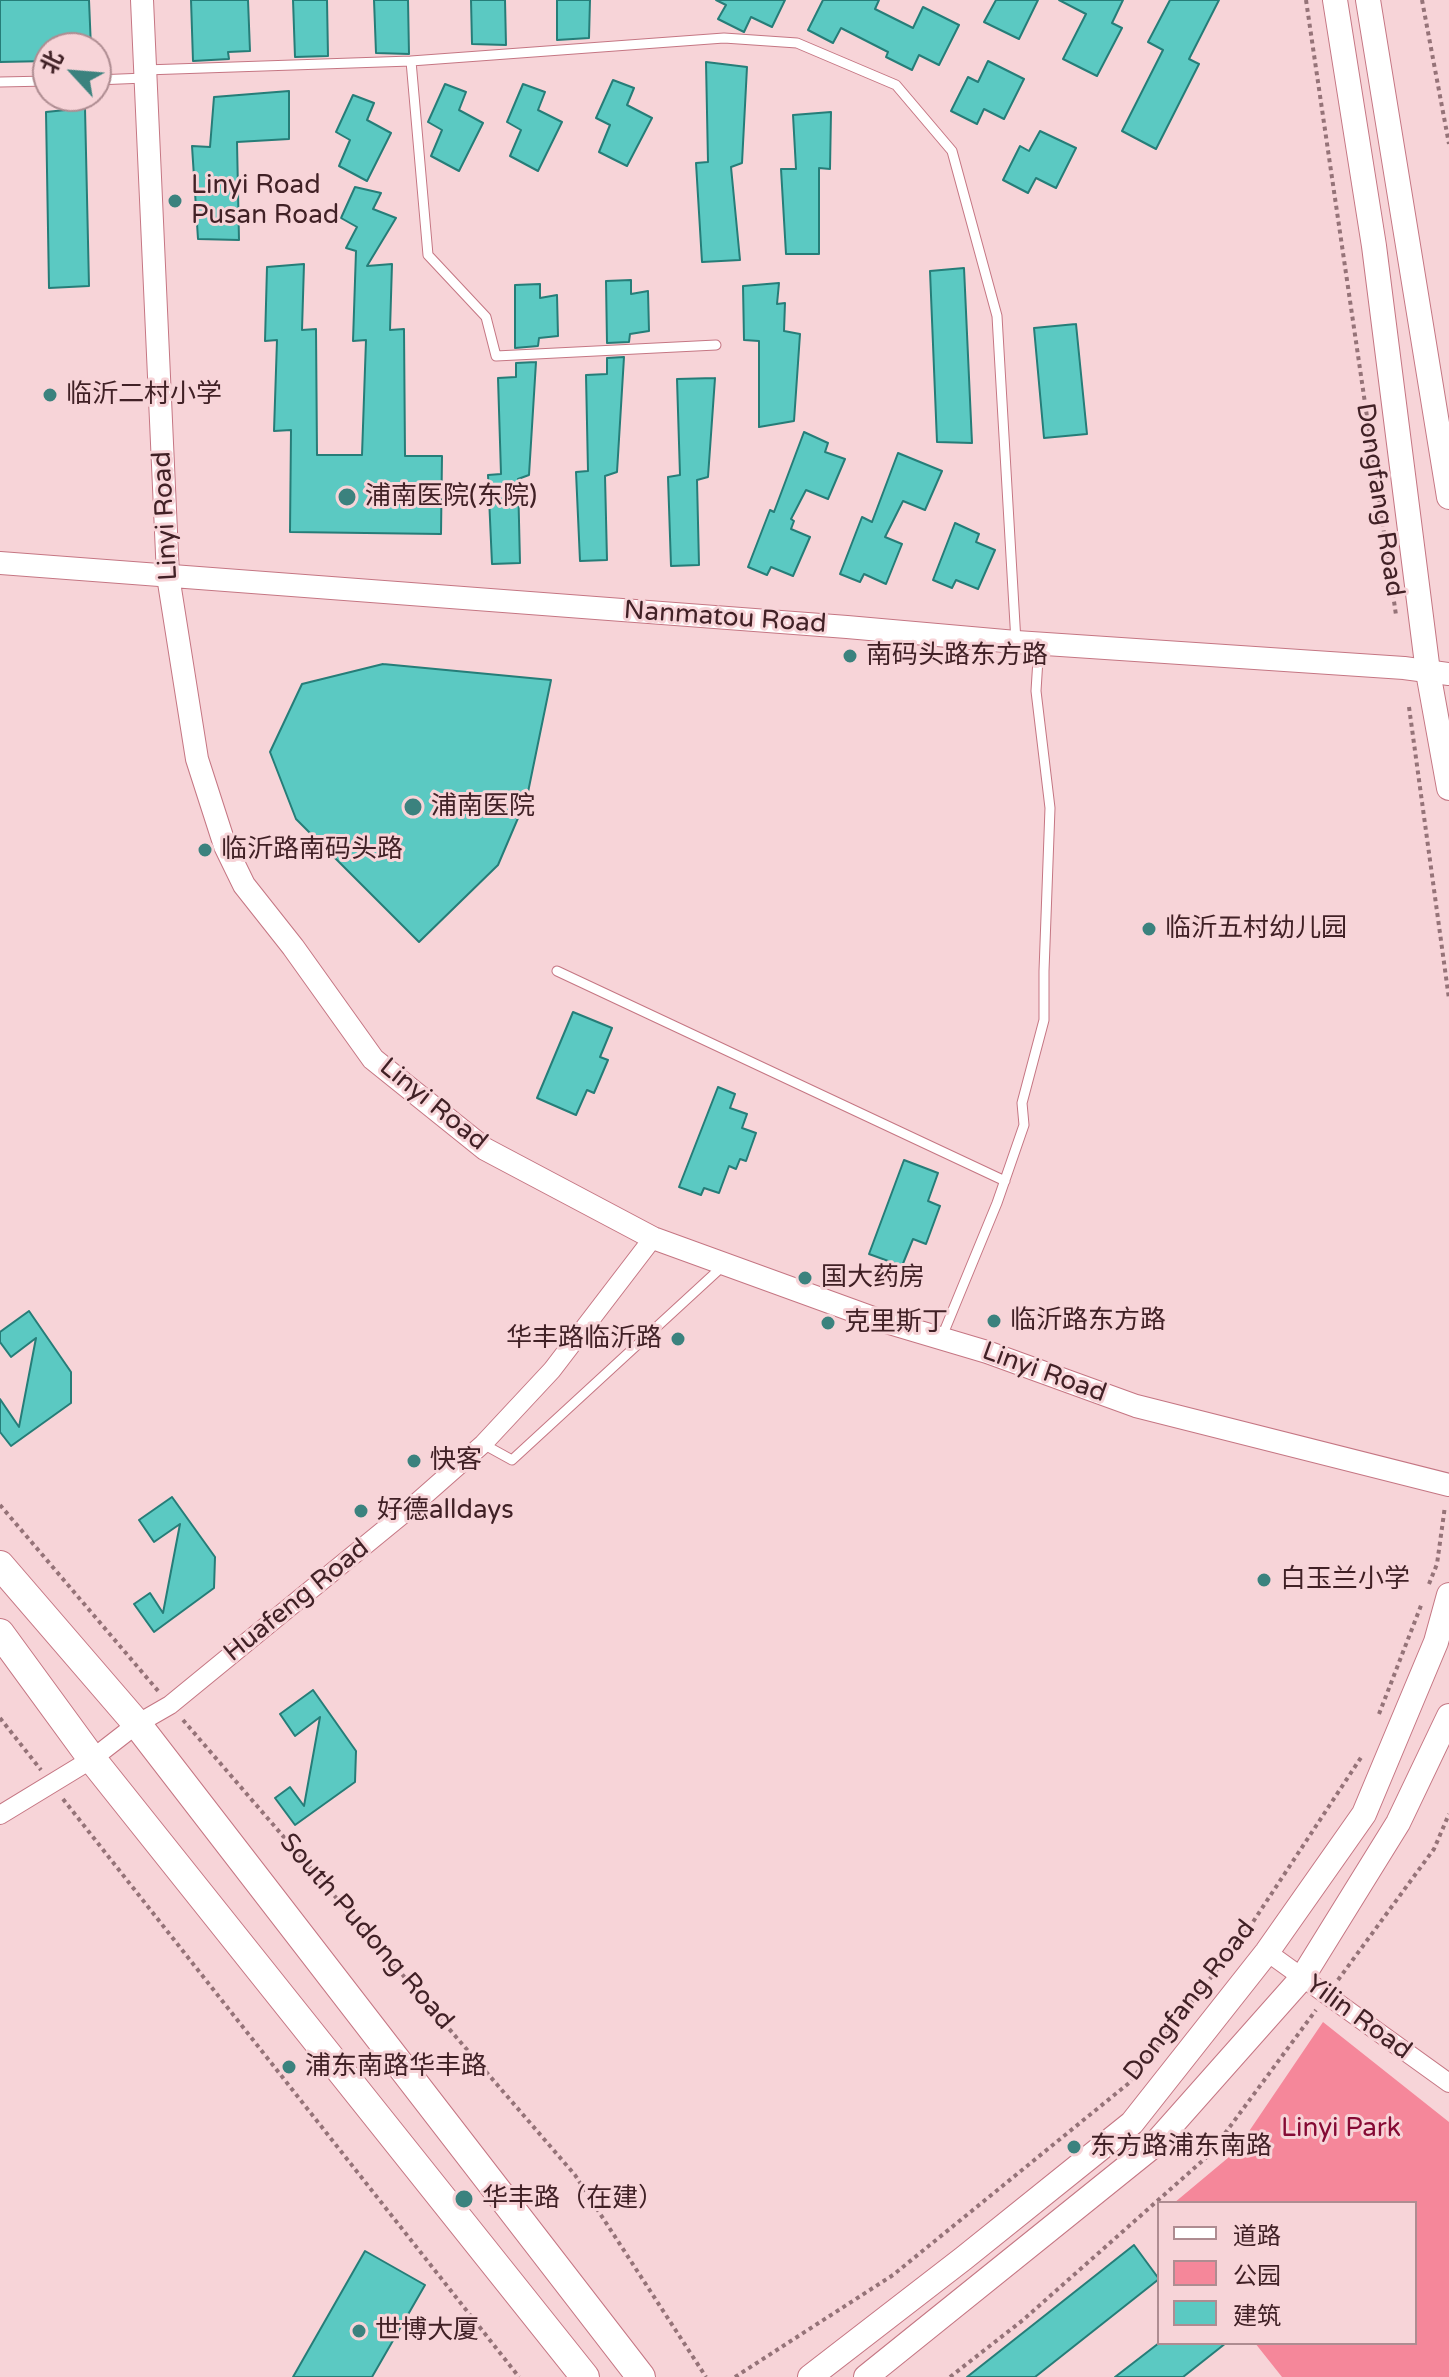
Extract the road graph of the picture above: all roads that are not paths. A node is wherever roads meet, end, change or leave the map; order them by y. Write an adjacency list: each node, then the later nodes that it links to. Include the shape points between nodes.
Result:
1 (142, 0): 5 (street, Linyi Road)
2 (1335, 0): 14 (main road, Dongfang Road, via 1374,246)
3 (1368, 0): 10 (main road)
4 (411, 61): 5 (lane); 9 (lane, via 428,255 486,317 496,356); 13 (lane, via 724,38 797,43 896,85 952,151 997,316)
5 (145, 74): 6 (lane); 12 (street, Linyi Road)
6 (112, 78)
7 (32, 81): 8 (lane)
8 (0, 82)
9 (716, 345)
10 (1449, 497)
11 (0, 563): 12 (street, Nanmatou Road)
12 (168, 576): 13 (street, Nanmatou Road); 18 (street, Linyi Road, via 197,759 225,846 244,885 373,1059 485,1149)
13 (1027, 642): 14 (street, Nanmatou Road); 17 (lane, via 1050,808 1044,1020 1022,1103 1024,1125)
14 (1427, 671): 15 (main road, Dongfang Road)
15 (1449, 788)
16 (557, 971): 17 (lane)
17 (1005, 1181): 20 (lane)
18 (653, 1238): 19 (street, Linyi Road); 21 (street, Huafeng Road, via 552,1370)
19 (725, 1264): 20 (street, Linyi Road); 21 (lane, via 512,1460)
20 (941, 1339): 22 (street, Linyi Road, via 1136,1406)
21 (483, 1444): 27 (street, Huafeng Road, via 170,1705)
22 (1448, 1485)
23 (0, 1565): 27 (main road, South Pudong Road)
24 (1449, 1595): 30 (main road, Dongfang Road, via 1436,1642 1364,1814)
25 (0, 1633): 28 (main road)
26 (1449, 1716): 31 (main road, via 1398,1823)
27 (137, 1724): 28 (street, Huafeng Road); 34 (main road, South Pudong Road)
28 (92, 1759): 29 (street, Huafeng Road); 33 (main road)
29 (0, 1815)
30 (1267, 1952): 31 (street, Yilin Road); 35 (main road, Dongfang Road, via 1132,2123)
31 (1302, 1978): 32 (street, Yilin Road); 36 (main road, via 1153,2146)
32 (1449, 2083)
33 (585, 2377)
34 (641, 2377)
35 (810, 2377)
36 (866, 2377)

